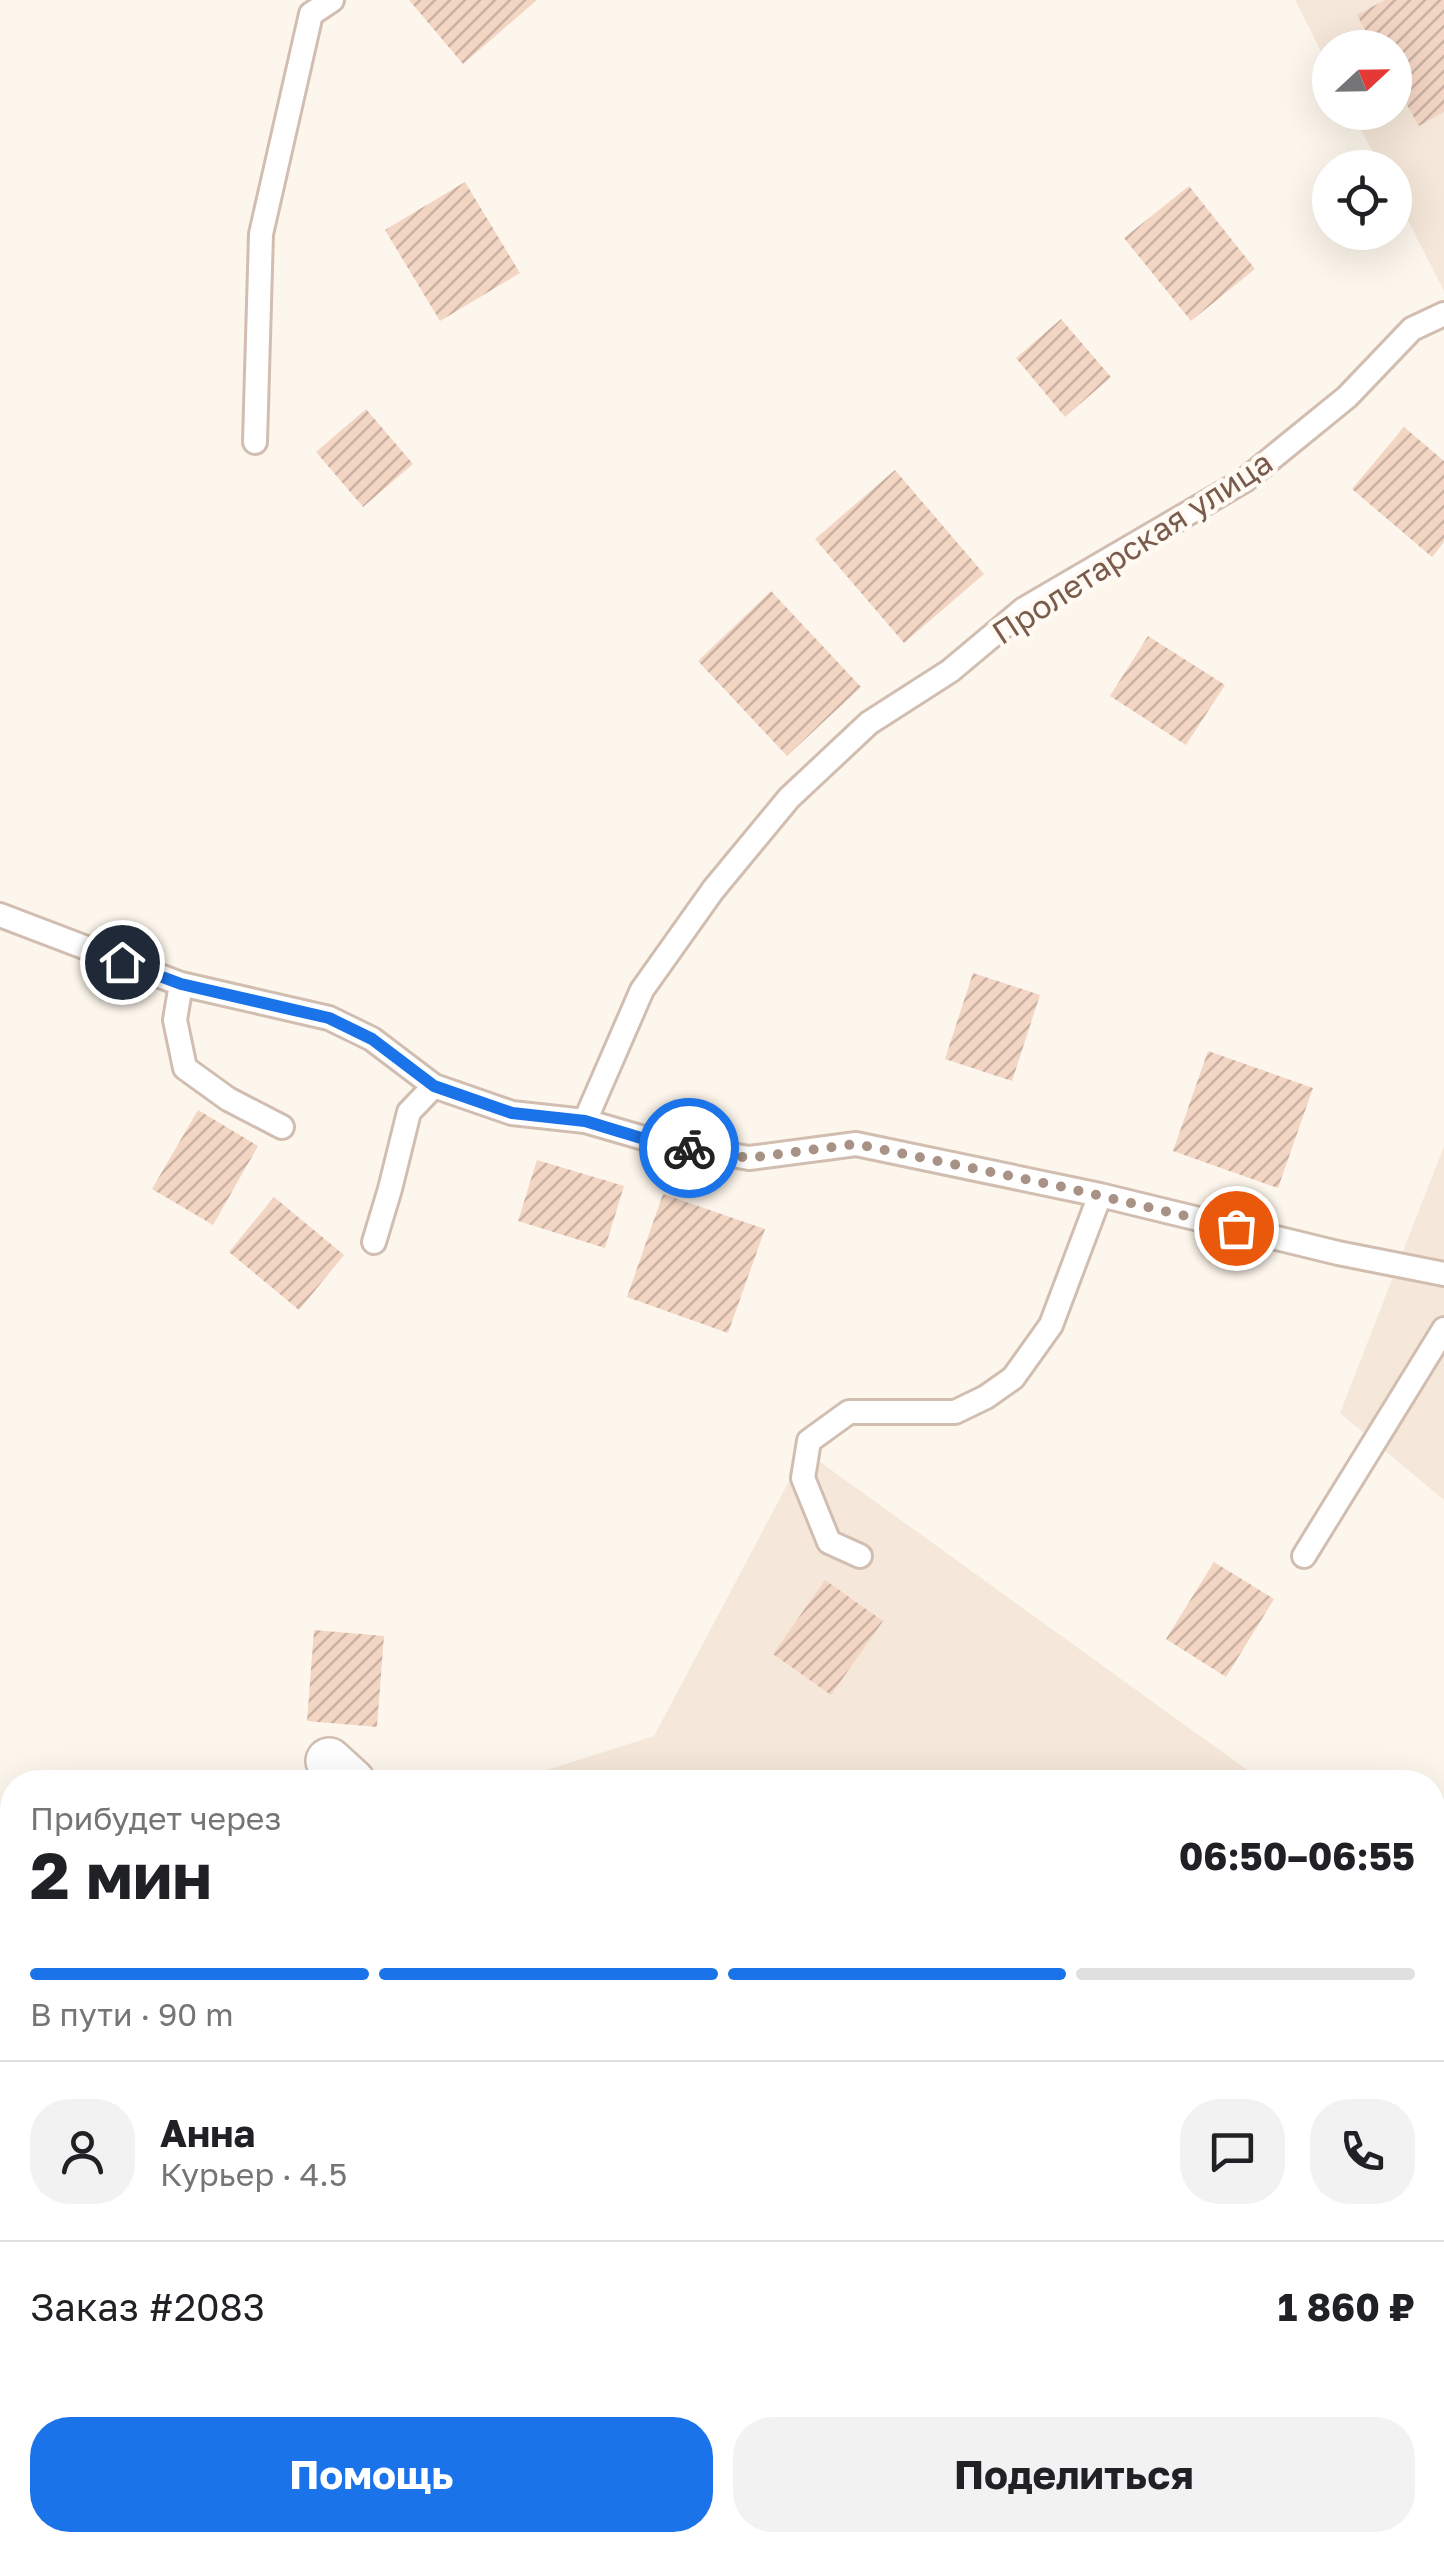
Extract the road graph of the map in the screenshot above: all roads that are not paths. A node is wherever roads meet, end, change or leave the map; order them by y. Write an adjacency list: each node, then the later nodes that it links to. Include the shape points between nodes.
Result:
1 (332, 0): 3 (lane, via 310,14 261,234)
2 (1444, 314): 7 (lane, Пролетарская улица, via 1412,328 1347,396 1246,480 1024,609 950,671 869,723 802,785 713,890 642,990)
3 (255, 442)
4 (0, 915): 5 (lane)
5 (181, 984): 6 (lane, via 329,1018 372,1039); 8 (lane, via 175,1020 186,1068)
6 (434, 1086): 7 (lane, via 512,1113); 10 (lane, via 409,1112)
7 (585, 1121): 9 (lane, via 661,1144 749,1158 856,1144)
8 (282, 1127)
9 (1100, 1195): 11 (lane); 13 (lane, via 1052,1325 1013,1378 955,1412 849,1412 809,1442 803,1478 828,1542)
10 (374, 1242)
11 (1444, 1274)
12 (1444, 1329): 14 (lane)
13 (860, 1556)
14 (1304, 1556)

